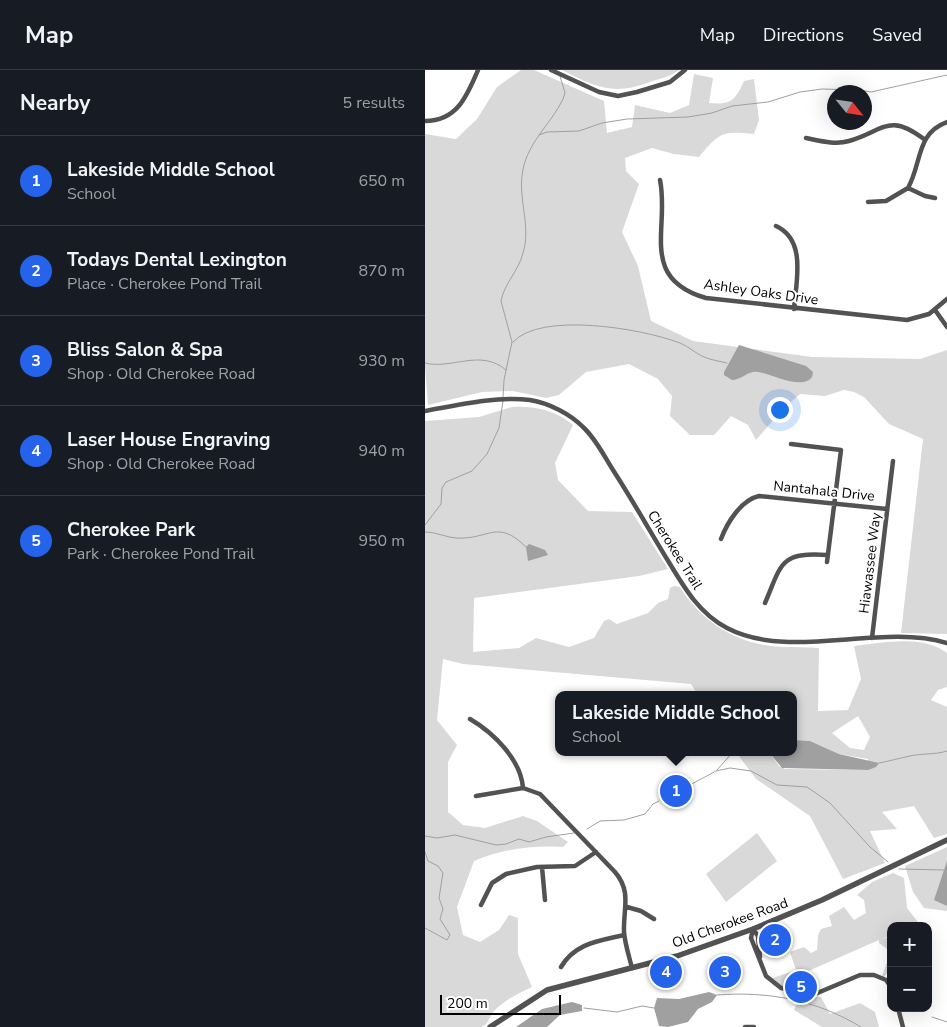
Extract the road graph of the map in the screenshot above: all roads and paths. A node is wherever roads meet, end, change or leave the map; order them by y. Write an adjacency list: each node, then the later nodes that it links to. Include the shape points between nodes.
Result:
1 (479, 70): 4 (street, via 454,111 443,118)
2 (551, 70): 3 (street, via 599,92 618,96 670,82)
3 (685, 70)
4 (425, 121)
5 (947, 122): 7 (street)
6 (806, 138): 7 (street, via 843,142 879,127 893,125 910,129)
7 (924, 139): 9 (street)
8 (660, 180): 14 (street, Ashley Oaks Drive, via 661,244 667,270 674,282 706,298)
9 (908, 188): 10 (street); 11 (street, via 886,201)
10 (935, 198)
11 (868, 202)
12 (776, 226): 14 (street, via 787,233 797,255)
13 (947, 299): 15 (street, Ashley Oaks Drive)
14 (794, 309): 15 (street, Ashley Oaks Drive, via 907,320)
15 (935, 310): 16 (street)
16 (947, 326)
17 (425, 411): 26 (street, Cherokee Trail, via 532,400 569,415 584,427 601,450 682,585 695,602 720,624 740,634 766,639)
18 (791, 444): 20 (street, via 841,450)
19 (893, 461): 21 (street, Hiawassee Way)
20 (834, 503): 21 (street, Nantahala Drive); 22 (street, Nantahala Drive, via 763,495 754,497 738,510); 23 (street)
21 (887, 509): 26 (street, Hiawassee Way)
22 (721, 539)
23 (827, 555): 24 (street); 25 (street, via 804,554 789,559 778,572)
24 (827, 562)
25 (765, 603)
26 (872, 638): 27 (street, Cherokee Trail)
27 (947, 643)
28 (470, 719): 29 (street, via 481,725 518,765)
29 (523, 788): 30 (street); 32 (street, via 546,798)
30 (476, 796)
31 (947, 840): 38 (street, Old Cherokee Road)
32 (596, 852): 33 (street, via 575,866); 36 (street, via 625,886)
33 (542, 867): 34 (street); 35 (street, via 506,874 495,880)
34 (545, 900)
35 (481, 905)
36 (627, 906): 37 (street); 39 (street)
37 (654, 919)
38 (753, 929): 41 (street, Old Cherokee Road); 42 (street, via 751,938 766,976 781,988 815,994 860,975 874,975)
39 (624, 935): 40 (street, via 580,947); 41 (street)
40 (561, 968)
41 (632, 968): 44 (street, Old Cherokee Road, via 547,990)
42 (887, 981)
43 (899, 1012): 47 (street)
44 (490, 1027)
45 (745, 1027): 46 (street)
46 (754, 1027)
47 (903, 1027)

